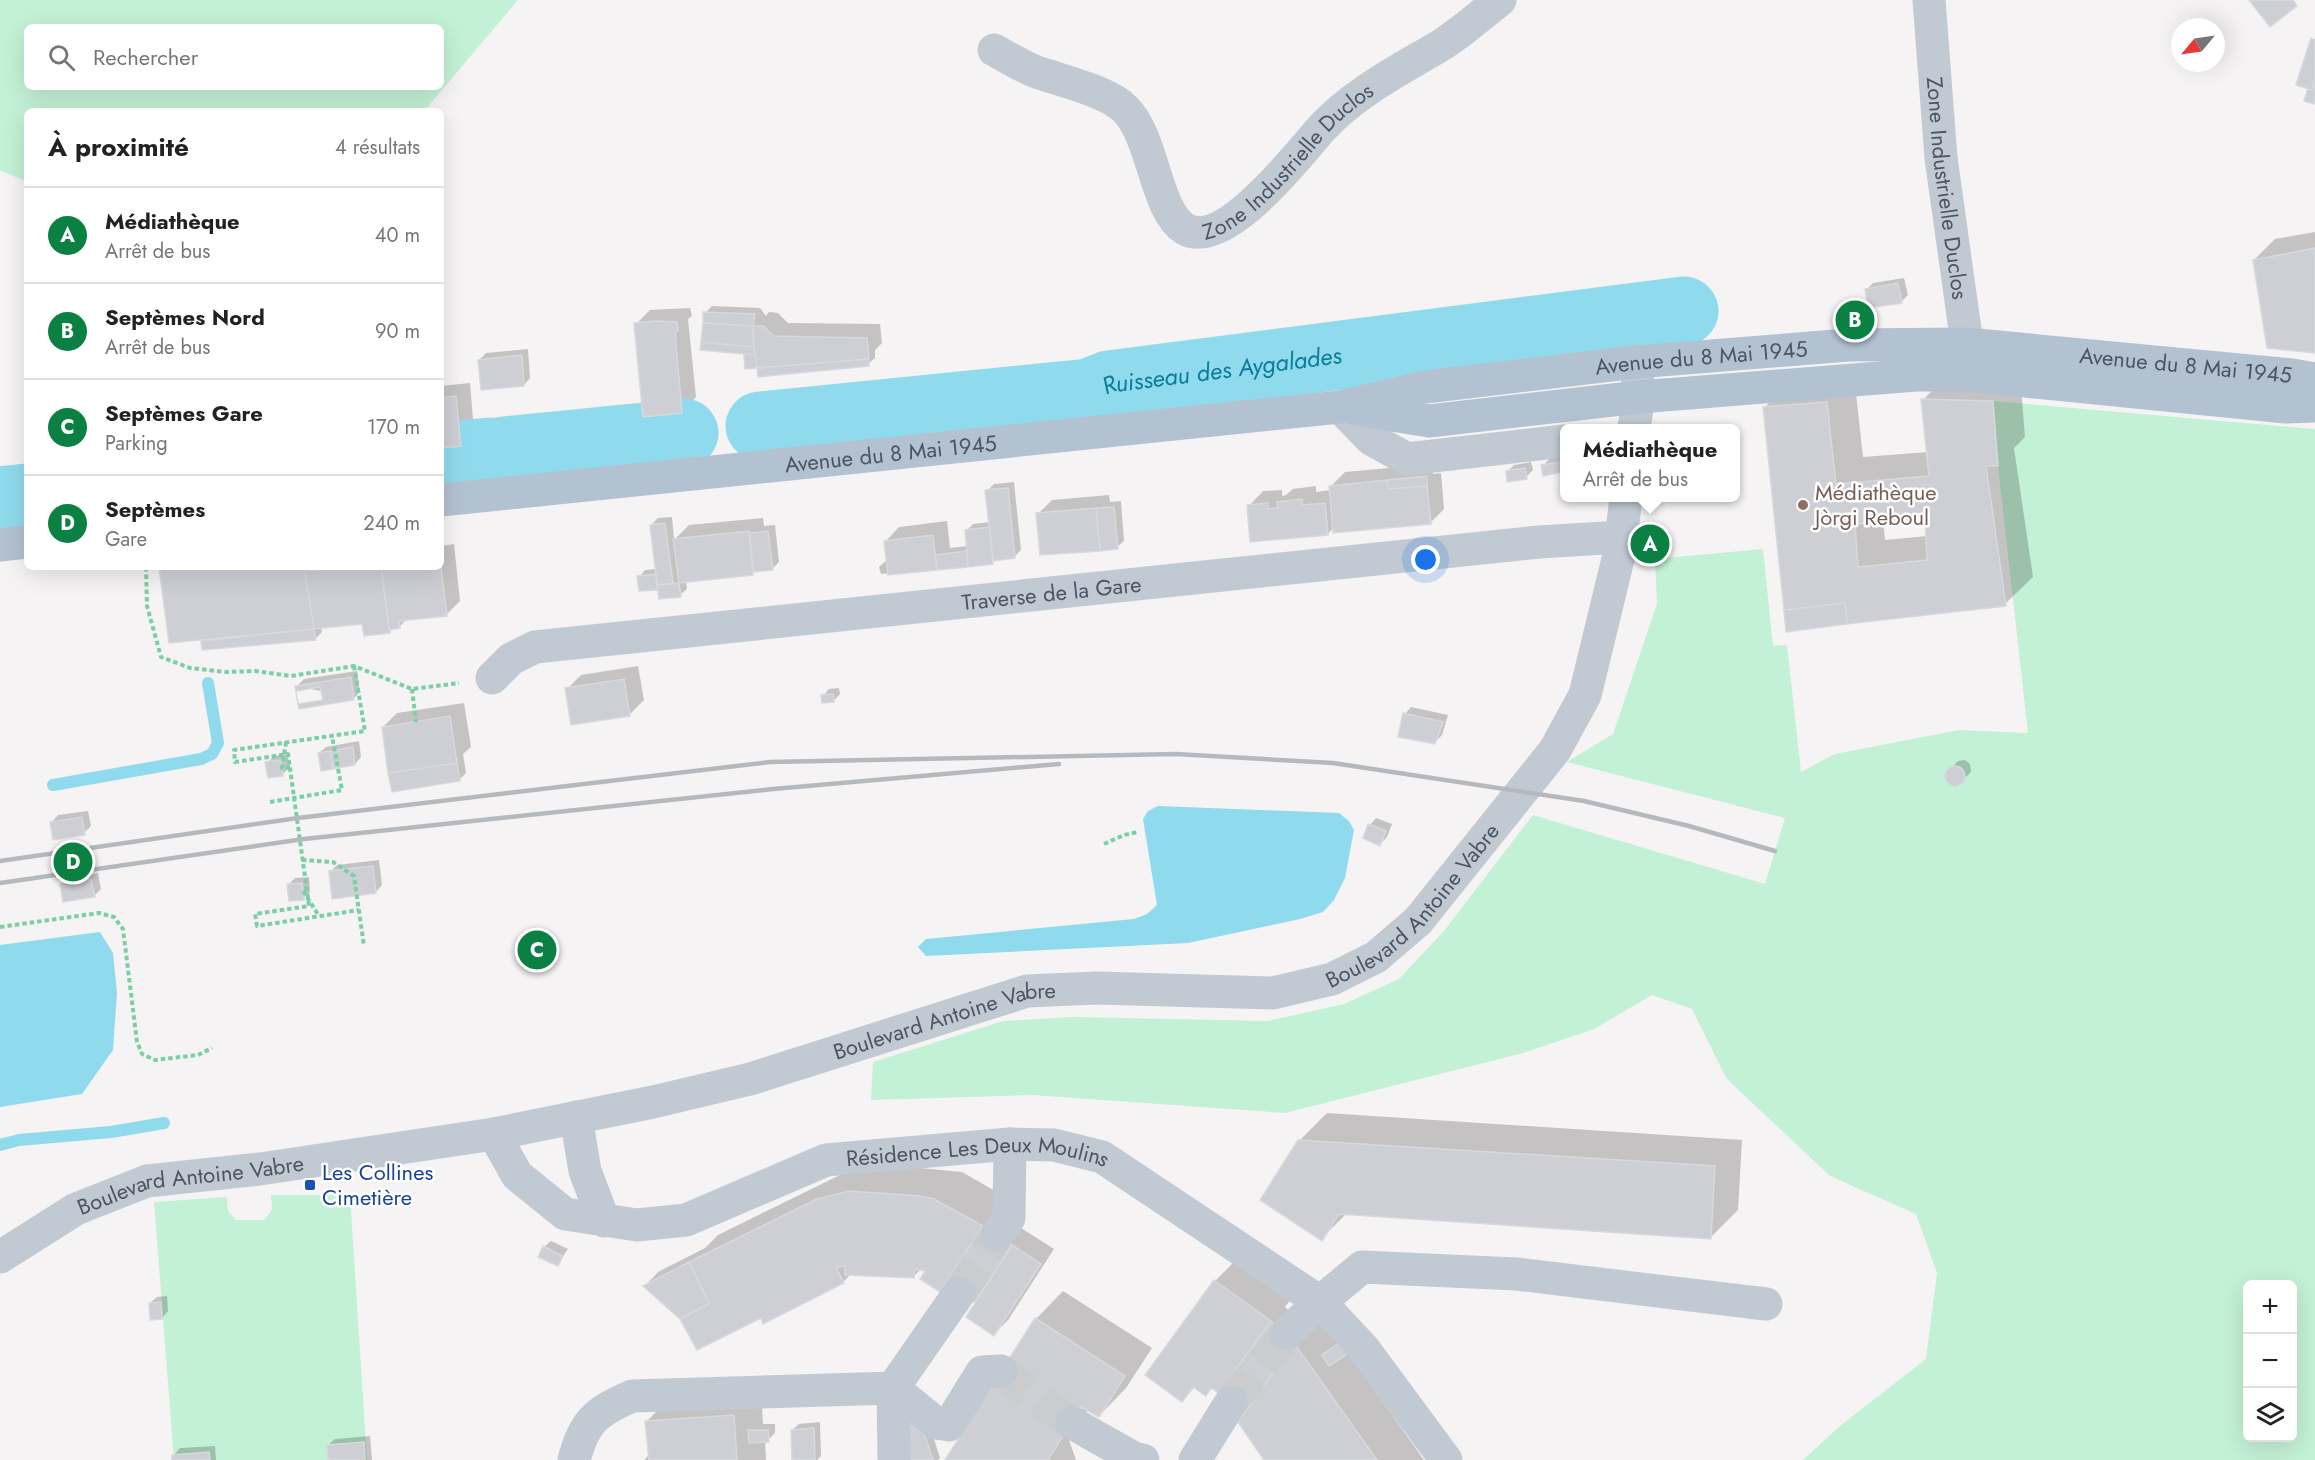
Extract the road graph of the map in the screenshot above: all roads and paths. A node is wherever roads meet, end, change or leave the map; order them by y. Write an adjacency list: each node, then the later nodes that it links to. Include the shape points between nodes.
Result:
1 (1500, 0): 3 (street, Zone Industrielle Duclos, via 1445,42 1359,94 1333,116 1266,191 1233,219 1202,232 1185,229 1171,213 1149,151 1125,108 1106,97 1031,70)
2 (1929, 0): 4 (street, Zone Industrielle Duclos, via 1941,158)
3 (994, 50)
4 (1967, 360): 5 (main road, Avenue du 8 Mai 1945, via 1848,345); 6 (main road, Avenue du 8 Mai 1945, via 2292,375); 7 (main road, Avenue du 8 Mai 1945, via 2286,407); 9 (main road, Avenue du 8 Mai 1945, via 1916,375)
5 (1636, 362): 8 (main road, Avenue du 8 Mai 1945, via 1425,387); 9 (street)
6 (2315, 380)
7 (2315, 406)
8 (1340, 407): 9 (main road, Avenue du 8 Mai 1945, via 1430,421); 10 (street, via 1371,439 1407,459); 11 (main road, Avenue du 8 Mai 1945)
9 (1636, 413)
10 (1560, 441)
11 (444, 500)
12 (1625, 502): 13 (street, Boulevard Antoine Vabre)
13 (1621, 537): 18 (street, Traverse de la Gare, via 1539,542 535,647 511,660); 34 (street, Boulevard Antoine Vabre, via 1585,695 1555,750 1418,921 1376,957 1332,979 1274,993 1096,988 1027,991 750,1079)
14 (24, 542): 15 (main road)
15 (0, 545)
16 (146, 570): 17 (path, via 147,606 160,657 190,668 291,676)
17 (354, 666): 19 (path); 21 (path, via 365,731)
18 (492, 678): 19 (path)
19 (411, 689): 20 (path)
20 (416, 722)
21 (332, 736): 22 (path); 24 (path, via 342,790)
22 (286, 742): 23 (path, via 282,768); 23 (path, via 234,750 236,762 288,754)
23 (291, 767): 28 (path)
24 (270, 802)
25 (1138, 832): 26 (path)
26 (1104, 844)
27 (302, 860): 29 (path, via 333,862 354,876)
28 (305, 891): 30 (path); 30 (path, via 309,906 255,914 257,926)
29 (359, 910): 30 (path); 32 (path)
30 (319, 916)
31 (0, 927): 33 (path, via 99,913 114,917 123,929 137,1042 142,1054 155,1060 198,1055)
32 (364, 946)
33 (212, 1048)
34 (576, 1117): 35 (street, Boulevard Antoine Vabre); 37 (street, via 585,1171)
35 (494, 1134): 37 (street, Résidence Les Deux Moulins, via 517,1175 565,1214); 39 (street, Boulevard Antoine Vabre, via 260,1169 147,1180 76,1209)
36 (1010, 1144): 37 (street, Résidence Les Deux Moulins, via 826,1160 686,1220 637,1225); 38 (street, via 1009,1218); 41 (street, Résidence Les Deux Moulins, via 1054,1145 1102,1157)
37 (604, 1221)
38 (997, 1235)
39 (0, 1257)
40 (959, 1293): 45 (street)
41 (1320, 1302): 42 (street, via 1362,1267 1516,1274); 43 (street); 52 (street, Résidence Les Deux Moulins, via 1364,1349)
42 (1766, 1304)
43 (1286, 1334)
44 (1001, 1371): 45 (street, via 982,1372 949,1425 936,1424)
45 (893, 1388): 48 (street, via 632,1396 604,1408 586,1427); 49 (street)
46 (1232, 1402): 51 (street)
47 (1072, 1423): 50 (street)
48 (574, 1460)
49 (894, 1460)
50 (1143, 1460)
51 (1195, 1460)
52 (1446, 1460)

